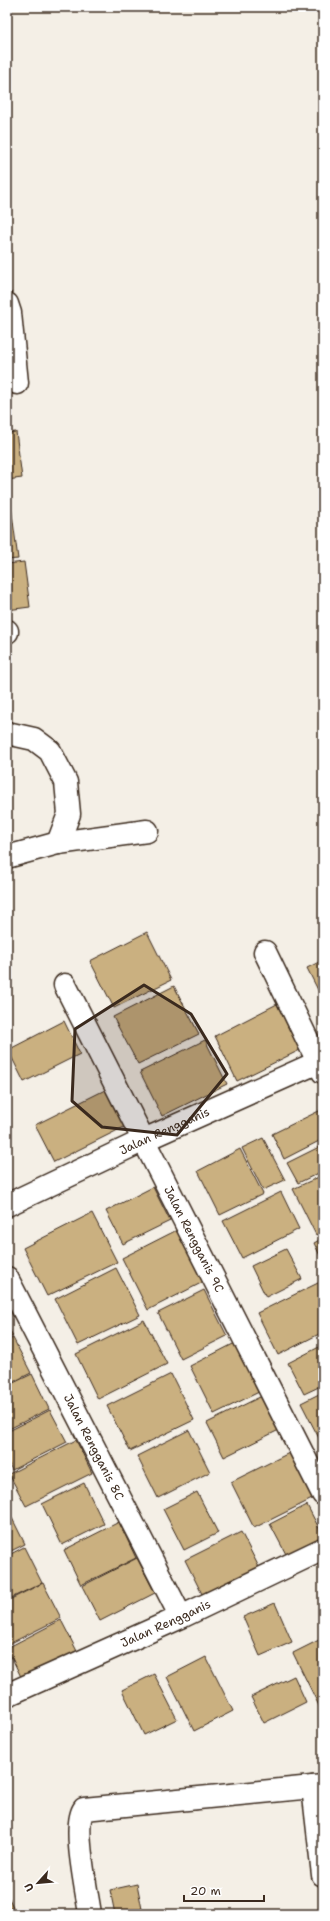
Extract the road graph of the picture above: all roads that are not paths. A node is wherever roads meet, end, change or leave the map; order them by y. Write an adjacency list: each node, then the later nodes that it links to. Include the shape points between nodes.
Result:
1 (8, 310): 2 (street)
2 (17, 383)
3 (7, 733): 5 (street, via 34,738 50,751 66,782 69,814)
4 (147, 832): 5 (street)
5 (58, 843): 6 (street)
6 (7, 857)
7 (265, 952): 9 (street)
8 (65, 985): 10 (street, Jalan Rengganis 9C)
9 (321, 1065): 10 (street, Jalan Rengganis)
10 (144, 1140): 11 (street, Jalan Rengganis); 13 (street, Jalan Rengganis 9C)
11 (7, 1205)
12 (7, 1278): 15 (street, Jalan Rengganis 8C)
13 (323, 1494)
14 (323, 1549): 15 (street, Jalan Rengganis)
15 (181, 1617): 16 (street, Jalan Rengganis)
16 (7, 1694)
17 (318, 1786): 18 (street); 19 (street, via 84,1809 79,1820 79,1836)
18 (323, 1875)
19 (90, 1914)

